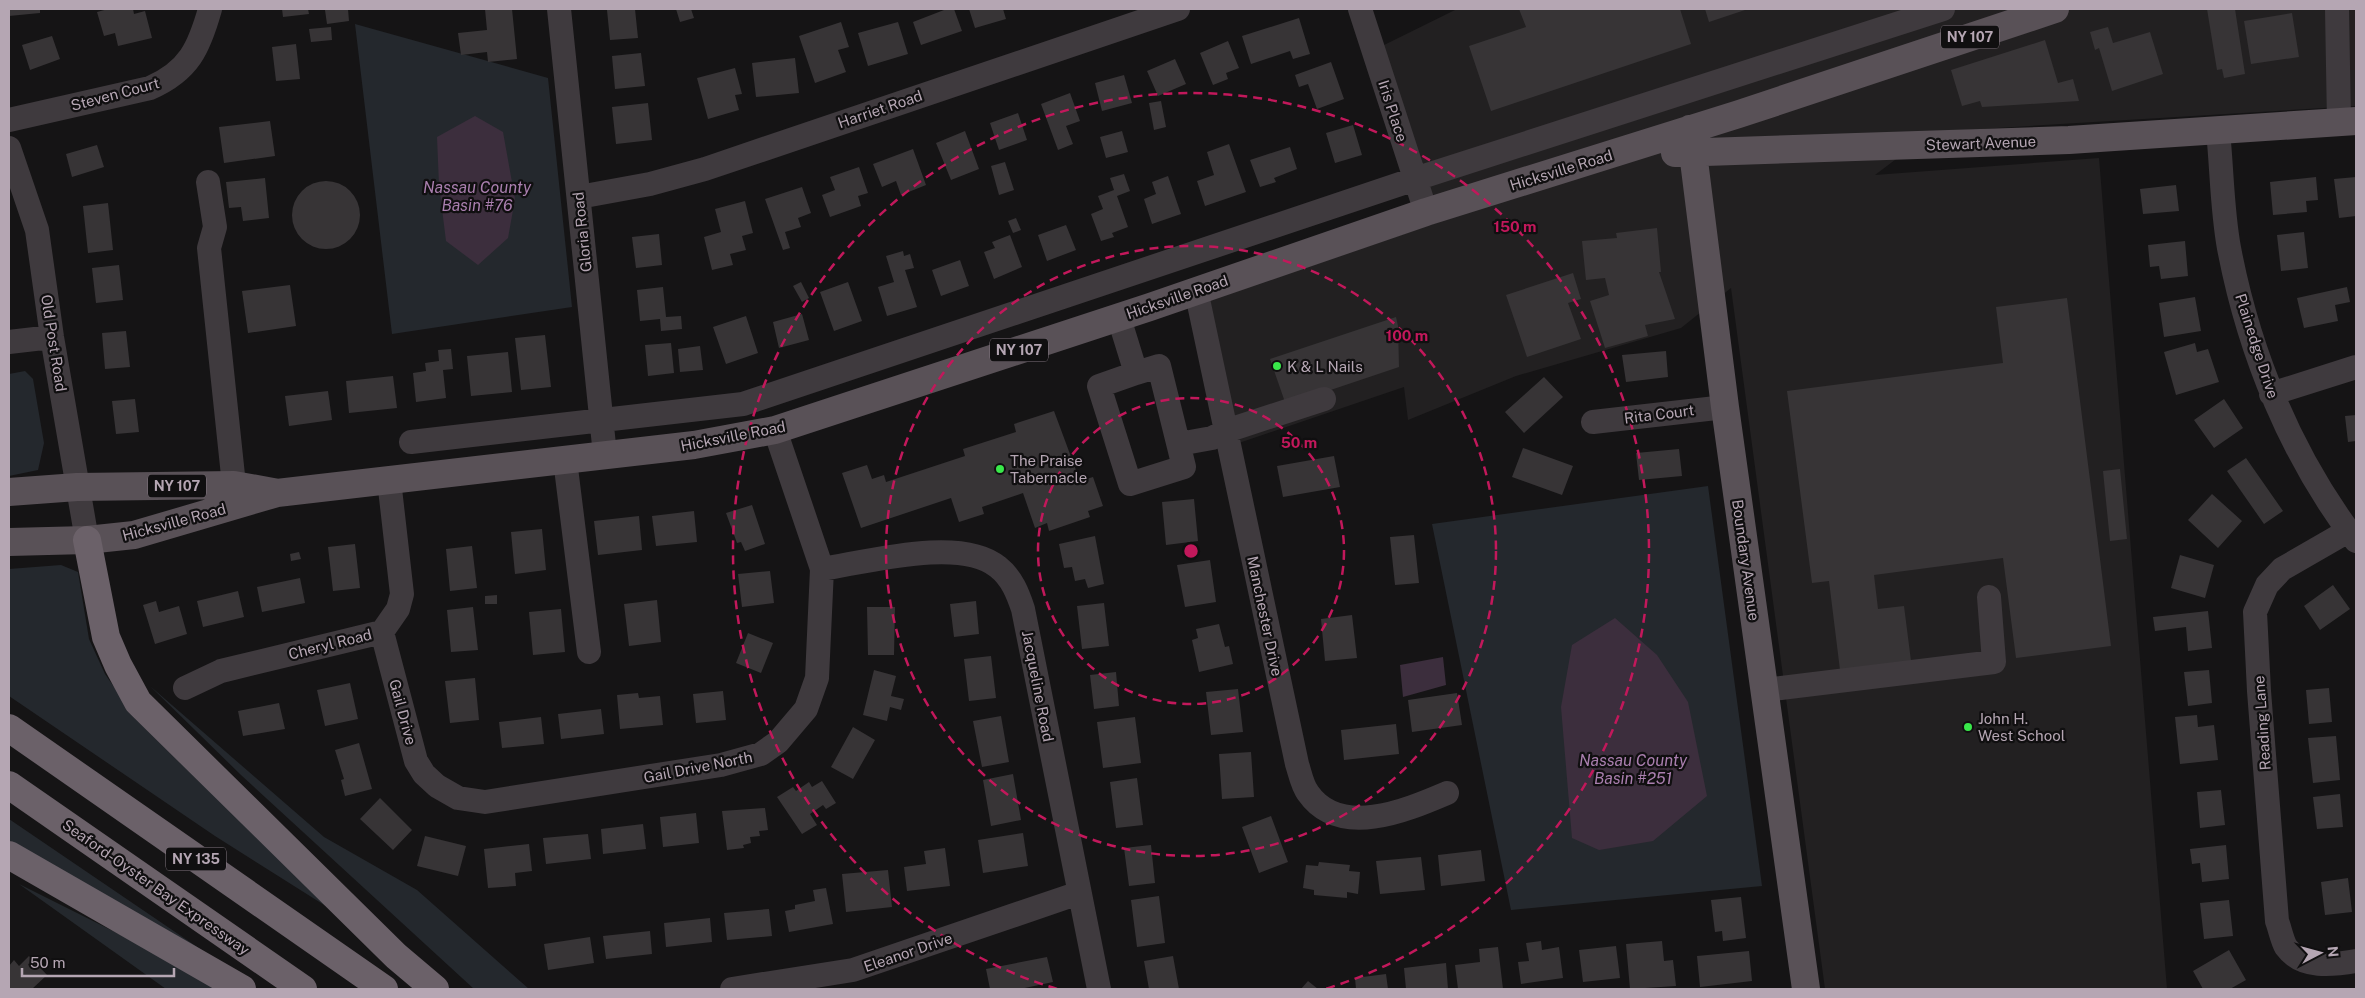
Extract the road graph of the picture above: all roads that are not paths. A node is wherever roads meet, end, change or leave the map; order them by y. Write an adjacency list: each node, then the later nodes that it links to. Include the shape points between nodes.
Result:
1 (210, 9): 9 (street, Steven Court, via 192,55 170,79 150,88)
2 (559, 9): 16 (street, Gloria Road)
3 (1178, 9): 16 (street, Harriet Road, via 705,168 650,184)
4 (1360, 9): 14 (street, Iris Place)
5 (1943, 9): 8 (street, Hicksville Road)
6 (2055, 9): 12 (main road, Hicksville Road / NY 107)
7 (2337, 9): 10 (street)
8 (1875, 19): 14 (street, Hicksville Road)
9 (9, 120)
10 (2348, 122): 11 (main road, Stewart Avenue)
11 (2218, 131): 12 (main road, Stewart Avenue, via 2070,140); 24 (street, Plainedge Drive, via 2229,246 2246,321)
12 (1691, 141): 17 (main road, Hicksville Road / NY 107, via 1606,156); 26 (main road, Boundary Avenue)
13 (9, 148): 20 (street, Old Post Road, via 37,230)
14 (1415, 179): 17 (street, Iris Place); 27 (street, Hicksville Road, via 774,396 714,409)
15 (208, 182): 36 (street, via 215,227 209,248)
16 (579, 197): 27 (street, Gloria Road)
17 (1426, 212): 18 (main road, Hicksville Road / NY 107)
18 (1196, 290): 19 (main road, Hicksville Road / NY 107); 30 (street, Manchester Drive)
19 (1119, 318): 23 (street); 29 (main road, Hicksville Road / NY 107)
20 (52, 336): 21 (street); 37 (street, Old Post Road)
21 (9, 342)
22 (2356, 366): 24 (street)
23 (1136, 373): 32 (street, via 1159,366); 32 (street, via 1098,386 1130,484 1184,467)
24 (2271, 394): 40 (street, Plainedge Drive, via 2304,462)
25 (1324, 399): 30 (street)
26 (1725, 407): 28 (street, Rita Court); 48 (main road, Boundary Avenue)
27 (602, 420): 31 (street, Hicksville Road); 33 (street, Gloria Road)
28 (1593, 422)
29 (775, 430): 33 (main road, Hicksville Road / NY 107, via 694,445); 43 (street, Gail Drive North)
30 (1226, 431): 32 (street, via 1212,438); 52 (street, Manchester Drive, via 1297,764 1307,792 1320,806 1349,818 1406,810)
31 (411, 442)
32 (1178, 444)
33 (606, 455): 34 (main road, Hicksville Road / NY 107)
34 (566, 460): 35 (main road, Hicksville Road / NY 107); 46 (street)
35 (390, 480): 39 (main road, Hicksville Road / NY 107); 45 (street, Cheryl Road, via 402,594 398,609)
36 (234, 485): 37 (main road, Hicksville Road / NY 107); 39 (main road, Hicksville Road / NY 107)
37 (76, 487): 38 (main road, Hicksville Road / NY 107); 41 (street, Old Post Road)
38 (9, 492)
39 (277, 493): 41 (main road, Hicksville Road / NY 107, via 134,535)
40 (2352, 536): 55 (street, Reading Lane, via 2282,569 2267,585 2256,612 2277,921 2286,946 2295,955 2311,963)
41 (86, 540): 42 (main road, Hicksville Road / NY 107); 59 (highway, via 106,637 138,702 396,956)
42 (9, 542)
43 (822, 569): 51 (street, Gail Drive North, via 817,678 806,709 778,742 761,754 721,766 485,802 458,798); 54 (street, Jacqueline Road, via 924,552 952,551 979,557 997,565 1006,574 1023,609)
44 (1989, 597): 48 (street, via 1994,662)
45 (382, 632): 47 (street, Cheryl Road, via 221,671); 51 (street, Gail Drive, via 416,761)
46 (589, 652)
47 (185, 688)
48 (1764, 690): 62 (main road, Boundary Avenue)
49 (9, 728): 58 (highway, NY 135)
50 (9, 786): 57 (highway, Seaford-Oyster Bay Expressway / NY 135)
51 (437, 786)
52 (1447, 793)
53 (9, 855): 56 (highway)
54 (1078, 893): 60 (street, Eleanor Drive, via 853,970); 61 (street, Jacqueline Road)
55 (2356, 961)
56 (242, 989)
57 (303, 989)
58 (384, 989)
59 (435, 989)
60 (732, 989)
61 (1098, 989)
62 (1806, 989)

